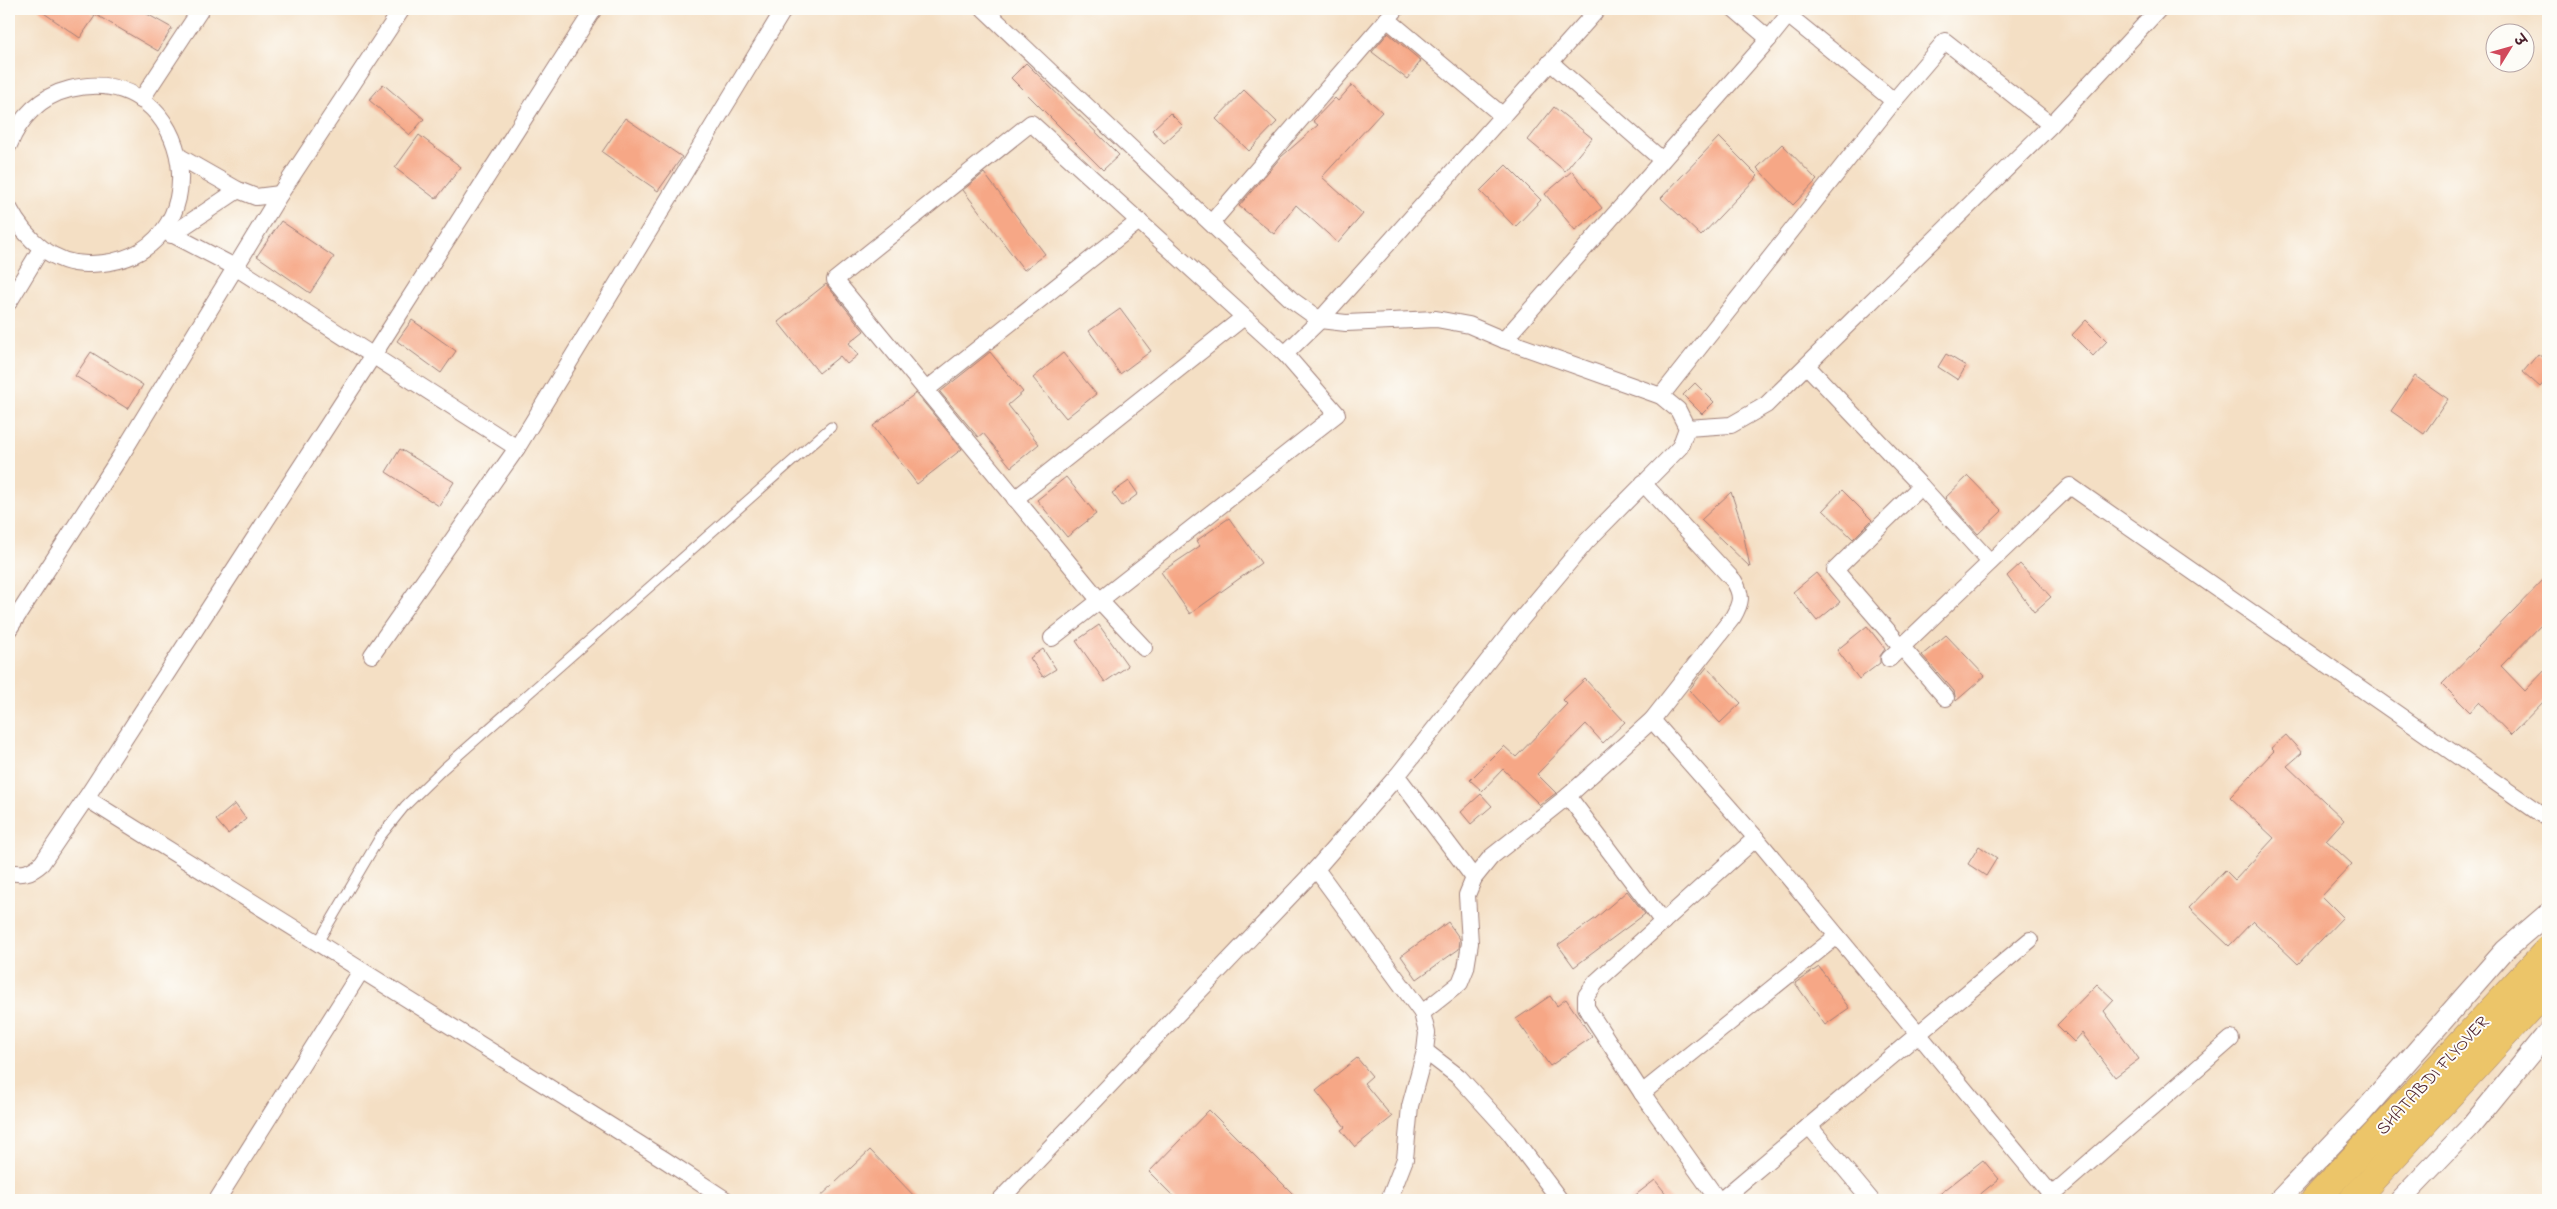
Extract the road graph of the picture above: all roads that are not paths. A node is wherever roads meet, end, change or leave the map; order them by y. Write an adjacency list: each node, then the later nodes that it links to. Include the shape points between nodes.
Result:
1 (201, 9): 13 (street)
2 (402, 9): 21 (street)
3 (594, 9): 34 (street)
4 (784, 9): 40 (street)
5 (984, 9): 24 (street)
6 (1598, 9): 12 (street)
7 (1734, 9): 11 (street)
8 (2159, 9): 16 (street)
9 (1791, 12): 11 (street); 14 (street)
10 (1392, 14): 15 (street); 24 (street)
11 (1769, 39): 19 (street)
12 (1550, 62): 15 (street); 19 (street)
13 (141, 100): 17 (street, via 102,86 68,89 43,100 27,113); 18 (street, via 159,115 172,135)
14 (1894, 101): 16 (street, via 1945,41); 37 (street)
15 (1503, 116): 31 (street)
16 (2051, 125): 35 (street)
17 (11, 134)
18 (180, 157): 20 (street); 25 (street, via 182,182)
19 (1662, 160): 32 (street)
20 (238, 190): 21 (street, via 256,197); 25 (street)
21 (280, 194): 28 (street)
22 (9, 208): 26 (street)
23 (1139, 221): 30 (street); 36 (street); 36 (street, via 1032,123 1024,129 834,280)
24 (1212, 222): 31 (street, via 1292,300)
25 (167, 232): 27 (street, via 128,258 106,264 76,263); 28 (street)
26 (16, 234): 27 (street)
27 (41, 249): 29 (street)
28 (235, 267): 34 (street); 46 (street, via 120,457)
29 (9, 302)
30 (1244, 317): 33 (street); 43 (street)
31 (1320, 320): 32 (street, via 1346,323 1436,318 1469,325); 33 (street)
32 (1504, 340): 37 (street)
33 (1284, 354): 45 (street, via 1337,414)
34 (372, 357): 40 (street); 56 (street)
35 (1807, 366): 39 (street, via 1766,406 1749,417 1731,425); 42 (street)
36 (926, 390): 43 (street)
37 (1661, 396): 39 (street, via 1678,410)
38 (832, 426): 66 (lane, via 443,769 406,806 380,837)
39 (1687, 428): 41 (street, via 1680,447)
40 (517, 448): 50 (street)
41 (1643, 483): 53 (street, via 1734,581 1740,591 1741,603); 54 (street, via 1586,542)
42 (1921, 486): 44 (street); 48 (street, via 1835,570)
43 (1016, 499): 45 (street)
44 (1990, 562): 48 (street); 57 (street, via 2070,486)
45 (1100, 600): 47 (street); 49 (street)
46 (9, 629)
47 (1052, 638)
48 (1902, 647): 51 (street); 52 (street)
49 (1144, 648)
50 (372, 655)
51 (1889, 658)
52 (1946, 698)
53 (1652, 720): 55 (street); 58 (street)
54 (1397, 776): 59 (street); 61 (street)
55 (1568, 796): 61 (street, via 1491,858); 63 (street)
56 (86, 798): 60 (street, via 33,872); 66 (street)
57 (2548, 819)
58 (1756, 838): 63 (street); 64 (street)
59 (1316, 869): 70 (street); 80 (street)
60 (9, 872)
61 (1474, 878): 70 (street, via 1467,895 1470,943 1466,968 1460,983)
62 (2548, 913): 85 (street, via 2505,950 2363,1112)
63 (1662, 922): 75 (street, via 1596,982 1586,996 1586,1007)
64 (1837, 936): 72 (street); 75 (street)
65 (2030, 940): 72 (street)
66 (317, 944): 68 (street)
67 (2548, 950): 86 (highway, SHATABDI FLYOVER)
68 (361, 971): 78 (street); 79 (street)
69 (2548, 987): 87 (highway, SHATABDI FLYOVER)
70 (1422, 1012): 74 (street, via 1427,1033)
71 (2548, 1032): 88 (street, via 2471,1126)
72 (1918, 1034): 76 (street); 77 (street)
73 (2231, 1038): 77 (street)
74 (1425, 1051): 81 (street, via 1410,1106 1405,1159); 82 (street, via 1458,1077 1509,1132)
75 (1642, 1093): 83 (street)
76 (1809, 1126): 83 (street); 84 (street)
77 (2051, 1199)
78 (217, 1200)
79 (726, 1200)
80 (1000, 1200)
81 (1389, 1200)
82 (1560, 1200)
83 (1720, 1200)
84 (1871, 1200)
85 (2279, 1200)
86 (2315, 1200)
87 (2353, 1200)
88 (2400, 1200)

